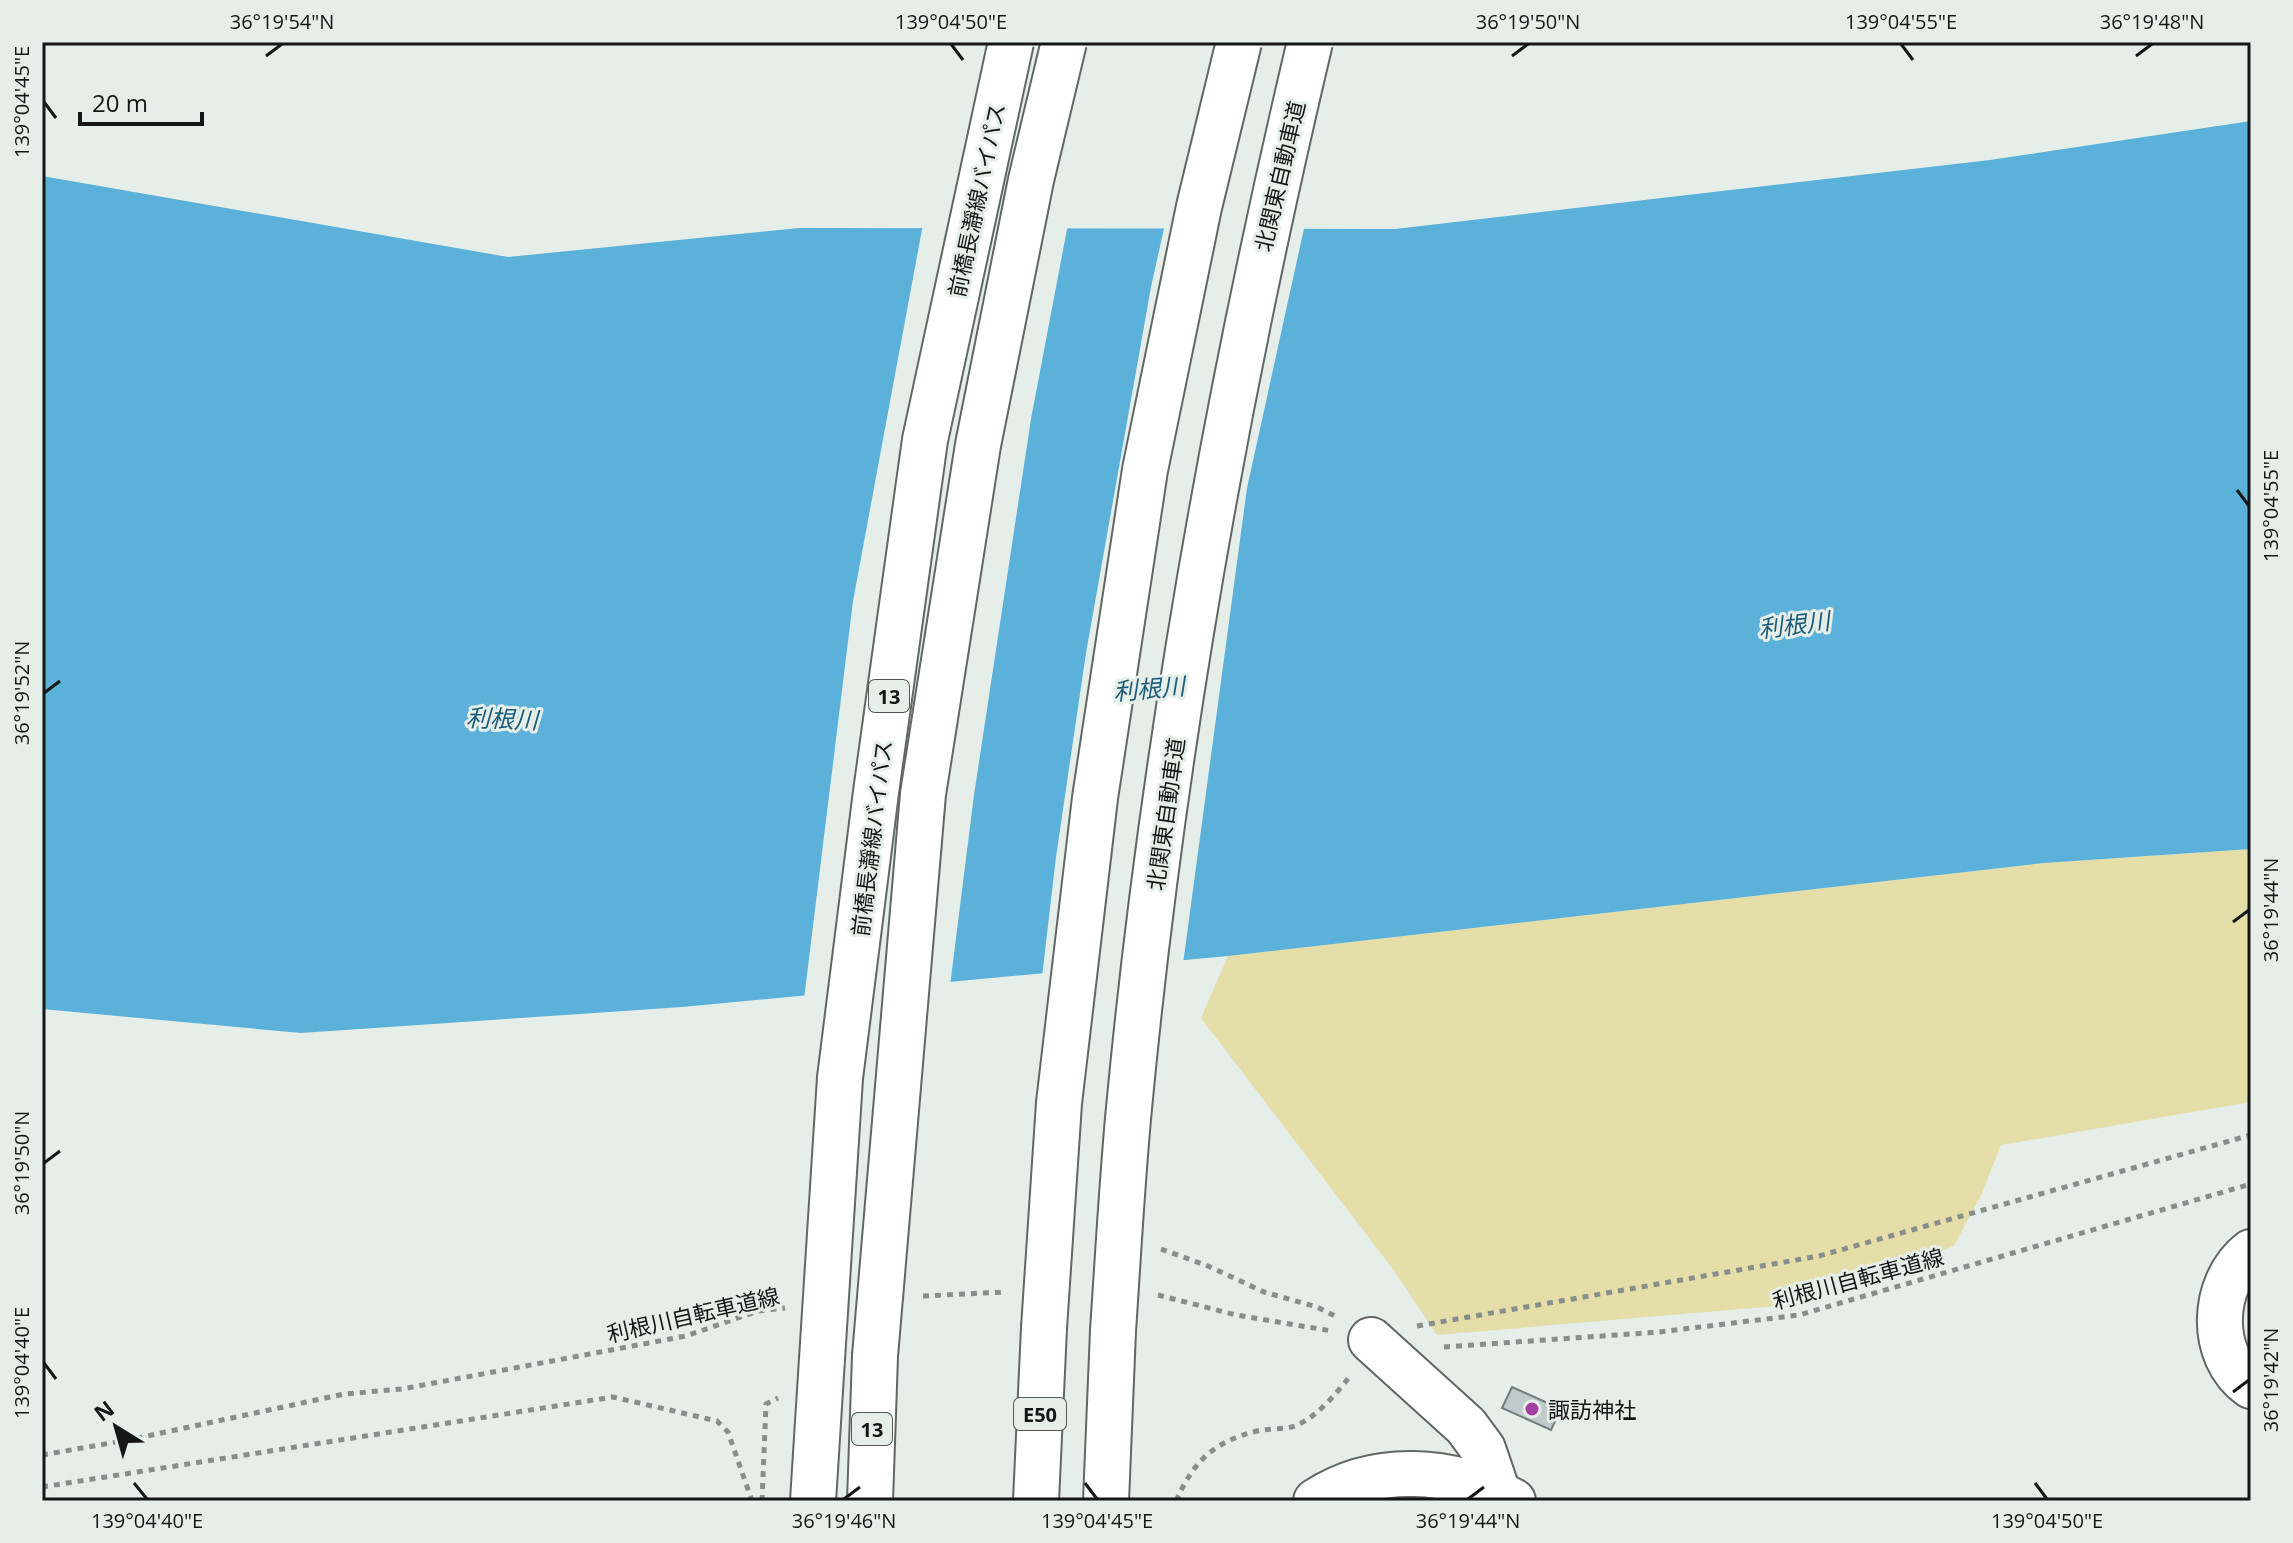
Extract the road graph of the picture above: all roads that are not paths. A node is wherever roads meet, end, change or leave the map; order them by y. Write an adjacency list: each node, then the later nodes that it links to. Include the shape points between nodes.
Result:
1 (1011, 42): 9 (main road, 前橋長瀞線バイパス / 13, bridge, via 925,440 878,777 840,1078)
2 (1064, 42): 10 (main road, 13, bridge, via 978,445 923,794 875,1356)
3 (1239, 42): 11 (main road, E50, bridge, via 1145,470 1095,798 1059,1103)
4 (1310, 42): 12 (main road, 北関東自動車道, bridge, via 1220,466 1166,792 1129,1109)
5 (2251, 1252): 7 (main road, via 2235,1266 2222,1296 2220,1318 2227,1361)
6 (1371, 1340): 8 (main road, via 1466,1426)
7 (2251, 1386)
8 (1506, 1497): 13 (main road, via 1463,1480 1396,1473 1360,1480)
9 (813, 1501)
10 (870, 1501)
11 (1036, 1501)
12 (1106, 1501)
13 (1316, 1501)

